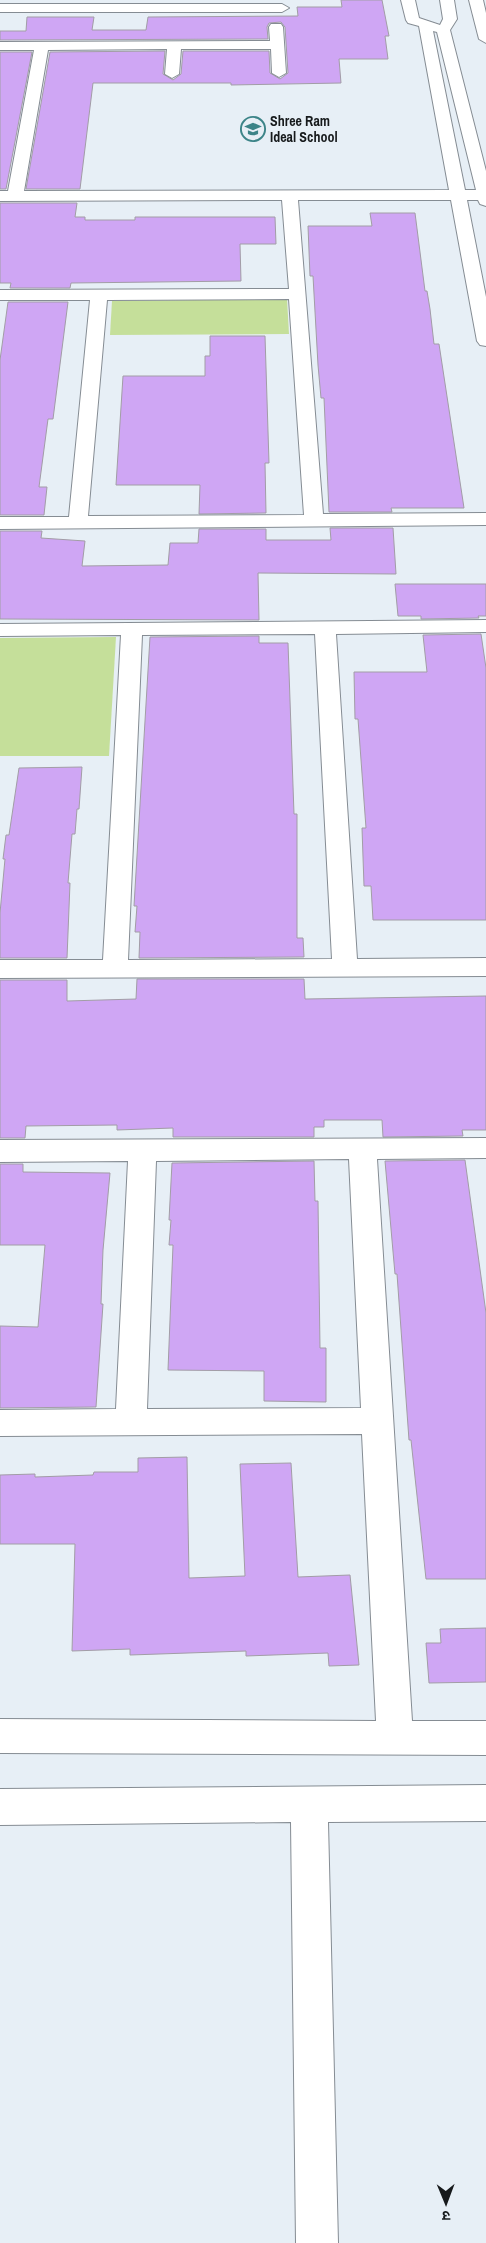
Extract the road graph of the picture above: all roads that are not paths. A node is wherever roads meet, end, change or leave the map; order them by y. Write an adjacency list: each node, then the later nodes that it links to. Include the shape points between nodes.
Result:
1 (408, 0): 7 (street, via 411,19)
2 (447, 0): 8 (street, via 450,19)
3 (476, 0): 9 (street)
4 (167, 4): 5 (street); 6 (street)
5 (283, 4): 11 (street, via 276,18)
6 (0, 8)
7 (425, 24): 8 (street); 19 (street)
8 (443, 30): 16 (street)
9 (486, 40)
10 (174, 45): 11 (street); 13 (street); 15 (street)
11 (277, 45): 14 (street)
12 (0, 46): 13 (street)
13 (42, 46): 17 (street)
14 (278, 73)
15 (172, 74)
16 (480, 156): 20 (street)
17 (8, 196): 18 (street)
18 (290, 196): 19 (street); 22 (street)
19 (457, 199): 20 (street); 24 (street)
20 (486, 199)
21 (99, 294): 22 (street); 23 (street); 27 (street)
22 (297, 294): 26 (street)
23 (0, 295)
24 (486, 340)
25 (486, 519): 26 (street)
26 (314, 520): 27 (street)
27 (78, 522): 28 (street)
28 (0, 523)
29 (486, 626): 30 (street)
30 (325, 628): 31 (street); 34 (street)
31 (132, 629): 32 (street); 36 (street)
32 (0, 630)
33 (486, 967): 34 (street)
34 (345, 968): 36 (street)
35 (0, 969): 36 (street)
36 (114, 969)
37 (486, 1148): 38 (street)
38 (362, 1149): 39 (street); 41 (street)
39 (142, 1150): 40 (street); 42 (street)
40 (0, 1151)
41 (376, 1421): 42 (street); 45 (street)
42 (131, 1422): 43 (street)
43 (0, 1423)
44 (0, 1736): 45 (street)
45 (395, 1738): 46 (street)
46 (486, 1738)
47 (486, 1803): 48 (street)
48 (309, 1805): 49 (street); 50 (street)
49 (0, 1807)
50 (317, 2243)

